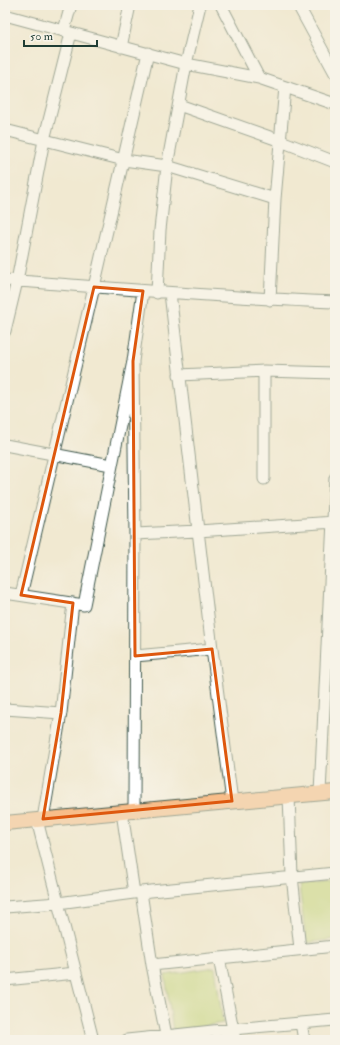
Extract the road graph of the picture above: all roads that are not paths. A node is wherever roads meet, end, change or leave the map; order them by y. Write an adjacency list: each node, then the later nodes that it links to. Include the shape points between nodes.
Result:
1 (71, 5): 7 (street)
2 (130, 5): 8 (street)
3 (200, 5): 10 (street)
4 (221, 5): 12 (street)
5 (298, 5): 11 (street)
6 (5, 15): 7 (street)
7 (67, 32): 8 (street); 17 (street)
8 (121, 47): 9 (street)
9 (148, 53): 10 (street); 19 (street)
10 (186, 64): 12 (street); 15 (street)
11 (335, 73)
12 (260, 78): 13 (street)
13 (285, 87): 14 (street); 18 (street)
14 (335, 104)
15 (179, 105): 18 (street); 21 (street)
16 (5, 130): 17 (street)
17 (44, 140): 19 (street); 24 (street)
18 (281, 141): 20 (street); 22 (street)
19 (124, 160): 21 (street); 25 (street)
20 (335, 162)
21 (167, 166): 22 (street); 27 (street)
22 (275, 199): 29 (street)
23 (5, 280): 24 (street)
24 (17, 281): 25 (street); 31 (street)
25 (94, 287): 26 (street); 37 (street)
26 (143, 291): 27 (street); 32 (street)
27 (157, 293): 28 (street)
28 (170, 293): 29 (street); 35 (street)
29 (270, 300): 30 (street)
30 (335, 302)
31 (5, 331)
32 (133, 361): 38 (street); 43 (street)
33 (264, 371): 34 (street); 35 (street); 40 (street)
34 (335, 373)
35 (179, 375): 42 (street)
36 (5, 445): 37 (street)
37 (55, 454): 38 (street); 45 (street)
38 (111, 465): 46 (street, via 84,605)
39 (335, 478): 41 (street)
40 (264, 479)
41 (334, 522): 42 (street); 52 (street)
42 (198, 531): 43 (street); 47 (street)
43 (135, 534): 48 (street)
44 (5, 593): 45 (street)
45 (21, 595): 46 (street)
46 (73, 603): 50 (street)
47 (212, 648): 48 (street); 54 (street)
48 (135, 656): 55 (street)
49 (5, 708): 50 (street)
50 (61, 713): 56 (street)
51 (335, 792): 52 (main road)
52 (320, 793): 53 (main road)
53 (289, 796): 54 (main road); 59 (street)
54 (232, 802): 55 (main road)
55 (128, 811): 56 (main road); 60 (street)
56 (40, 820): 57 (main road); 61 (street)
57 (5, 823)
58 (335, 873): 59 (street)
59 (292, 876): 60 (street); 64 (street)
60 (138, 893): 61 (street); 66 (street)
61 (58, 902): 62 (street); 67 (street)
62 (5, 906)
63 (335, 946): 64 (street)
64 (300, 949): 65 (street)
65 (219, 958): 66 (street); 71 (street)
66 (152, 965): 72 (street)
67 (76, 973): 68 (street); 73 (street)
68 (5, 980)
69 (335, 1020): 70 (street)
70 (301, 1023): 71 (street); 76 (street)
71 (232, 1029): 72 (street); 75 (street)
72 (167, 1038): 74 (street)
73 (93, 1040)
74 (127, 1040)
75 (235, 1040)
76 (304, 1040)

